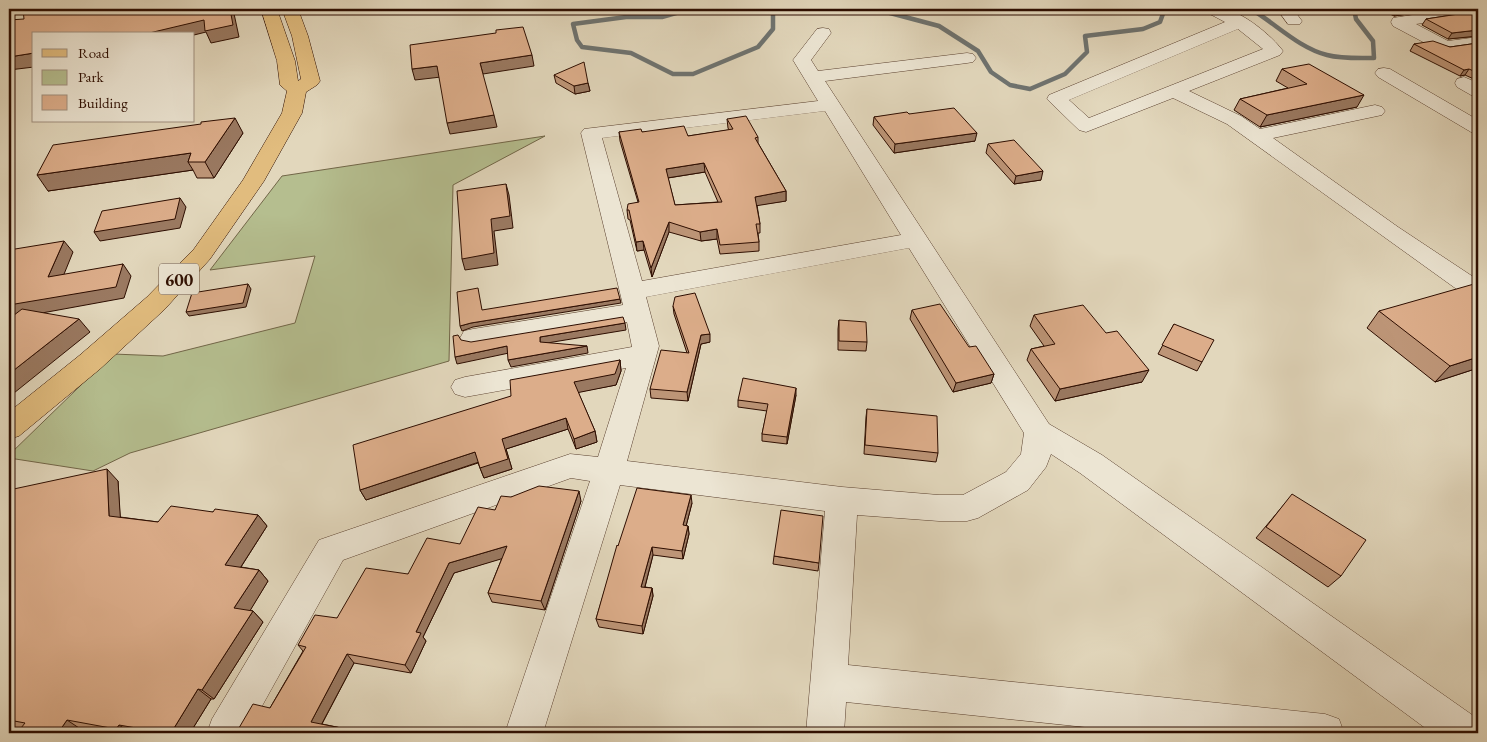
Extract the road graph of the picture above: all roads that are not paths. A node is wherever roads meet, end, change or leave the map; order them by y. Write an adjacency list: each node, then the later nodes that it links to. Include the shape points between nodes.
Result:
1 (269, 9): 13 (main road, via 286,61 289,84)
2 (290, 9): 13 (main road, 600, via 311,81)
3 (1212, 9): 6 (street)
4 (1478, 10): 5 (street)
5 (1443, 15): 8 (street); 9 (street, via 1399,22 1446,47)
6 (1239, 22): 14 (street, via 1260,36 1274,51); 14 (street, via 1056,99 1086,126)
7 (823, 33): 12 (street, via 802,60)
8 (1478, 33)
9 (1478, 42)
10 (967, 58): 12 (street)
11 (1384, 73): 17 (street)
12 (812, 77): 15 (street)
13 (297, 89): 25 (main road, 600, via 292,113 253,181 202,254 156,303)
14 (1174, 90): 18 (street, via 1234,120)
15 (830, 105): 19 (street); 21 (street, via 591,133)
16 (1374, 111): 18 (street)
17 (1478, 128)
18 (1256, 136): 20 (street)
19 (917, 239): 21 (street); 26 (street)
20 (1478, 292)
21 (636, 301): 22 (street); 23 (street, via 646,346)
22 (473, 338)
23 (644, 355): 24 (street); 27 (street)
24 (465, 387)
25 (9, 428)
26 (1039, 432): 28 (street, via 1035,458 1017,481 967,508); 34 (street, via 1091,464)
27 (609, 470): 28 (street); 30 (street, via 570,466 331,550); 31 (street)
28 (842, 500): 29 (street)
29 (829, 682): 32 (street); 33 (street)
30 (226, 733)
31 (524, 733)
32 (825, 733)
33 (1325, 733)
34 (1464, 733)

